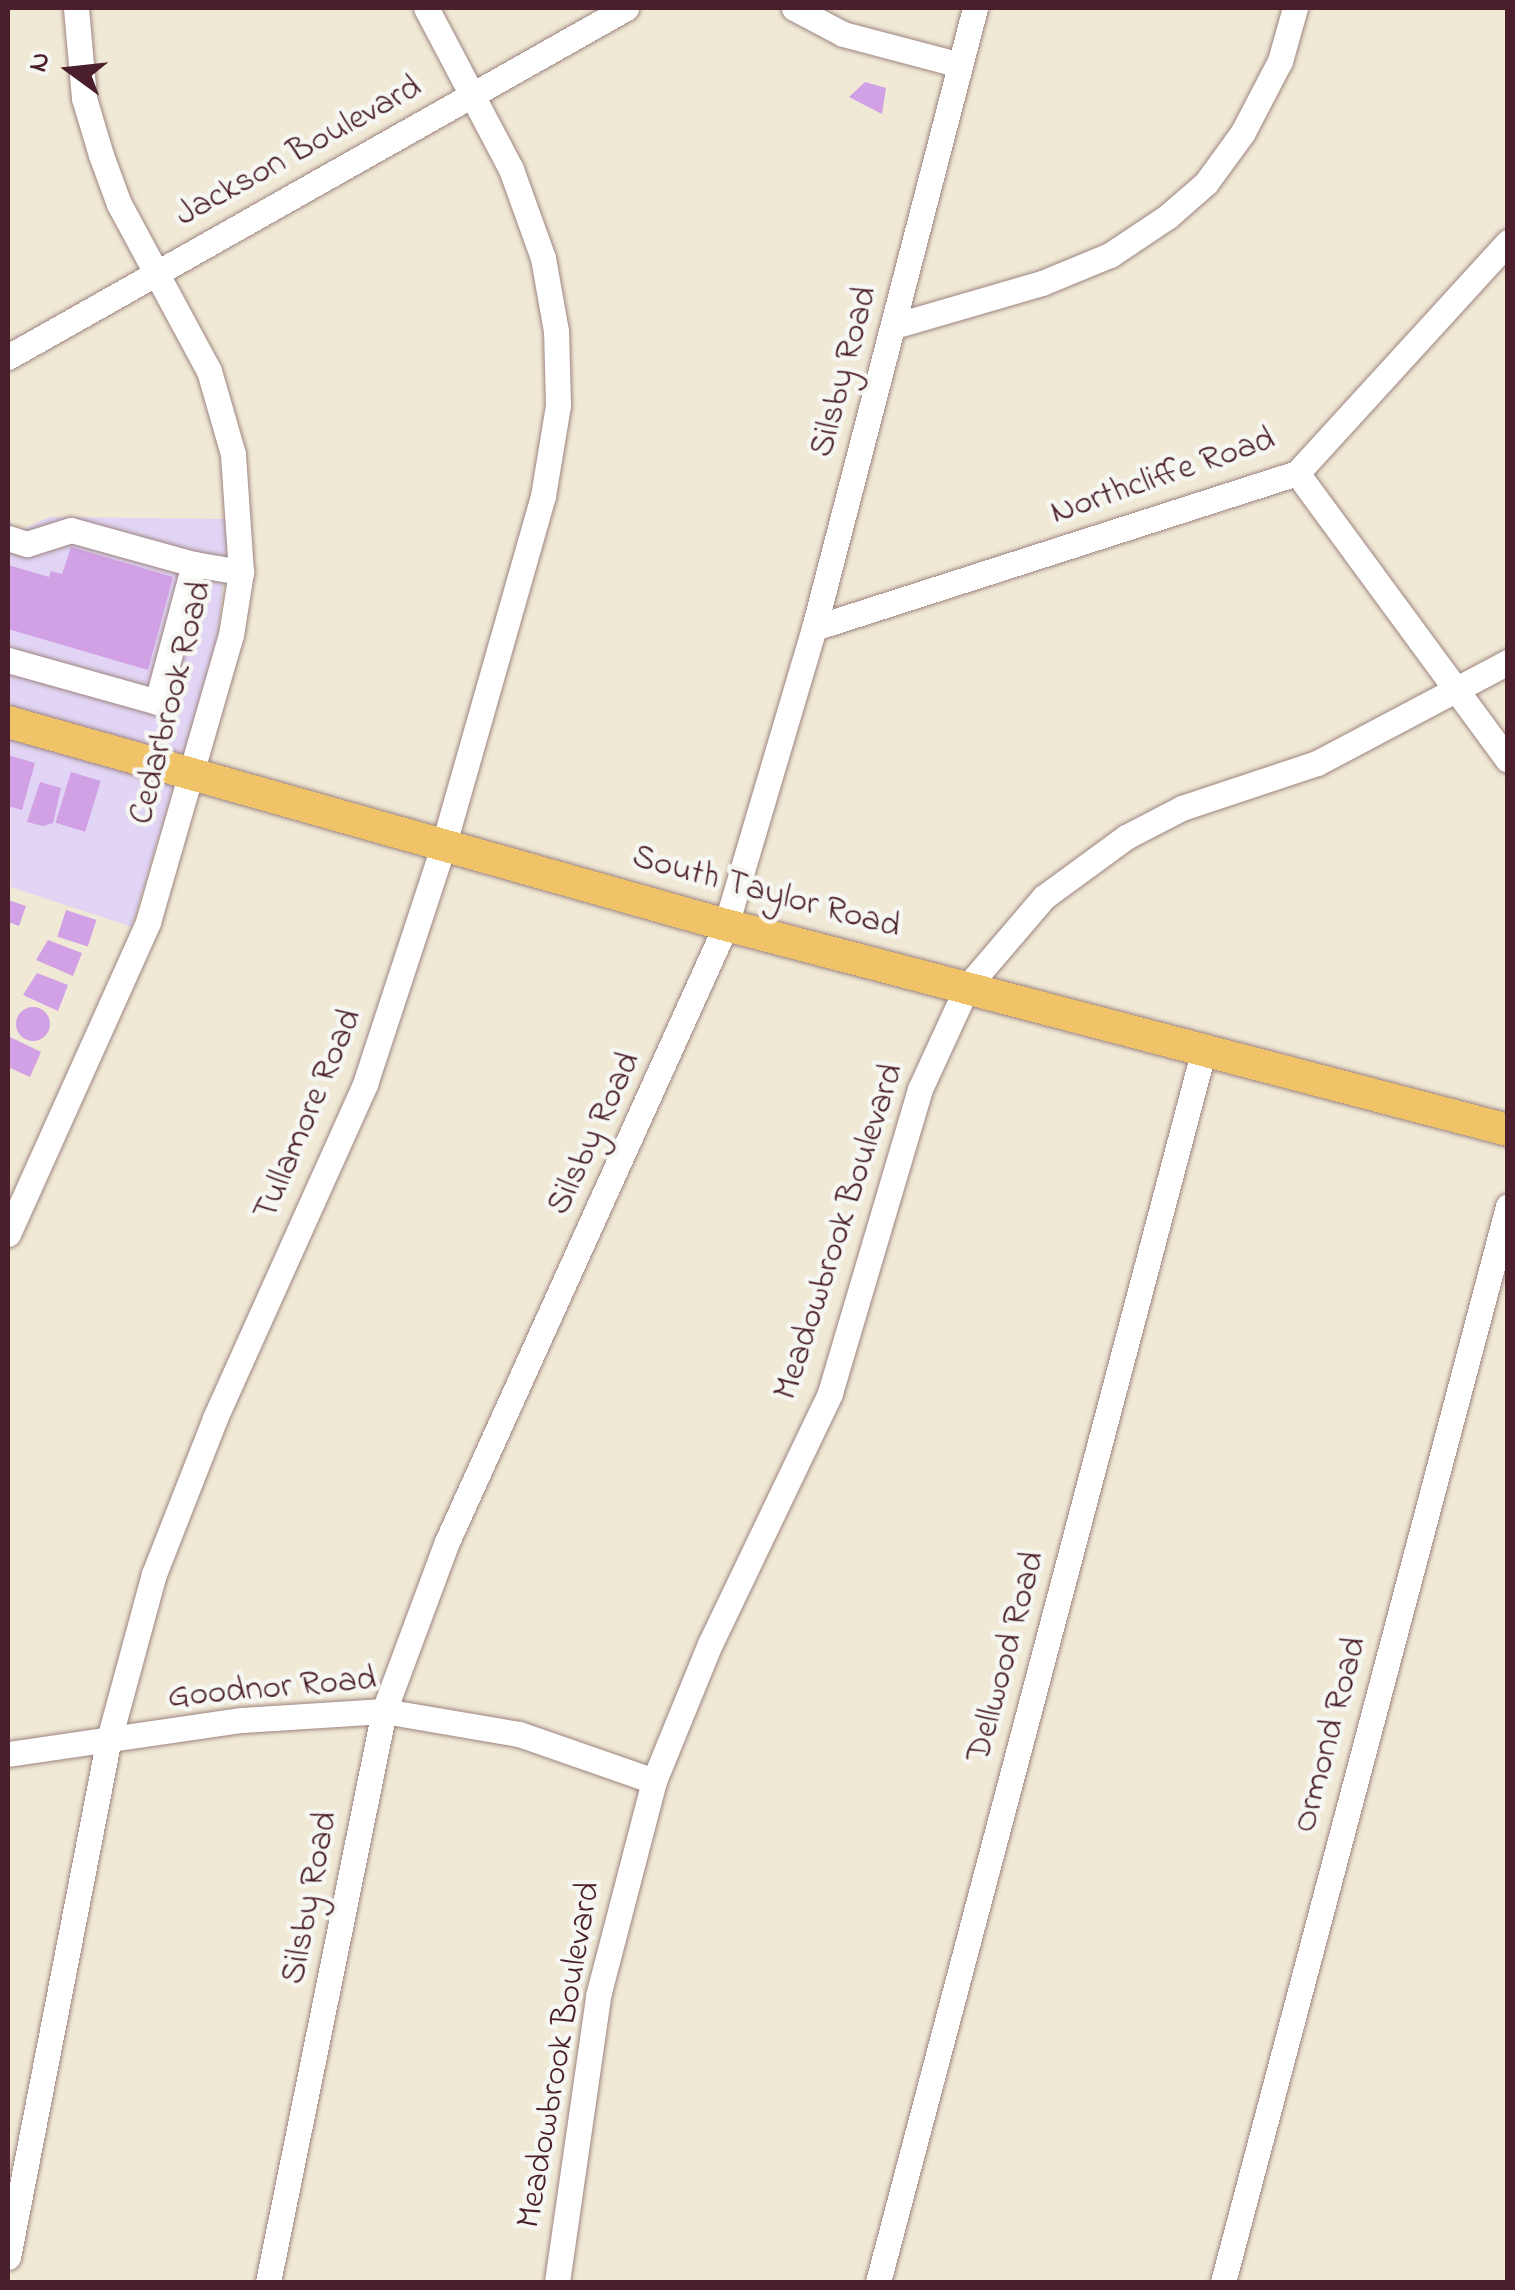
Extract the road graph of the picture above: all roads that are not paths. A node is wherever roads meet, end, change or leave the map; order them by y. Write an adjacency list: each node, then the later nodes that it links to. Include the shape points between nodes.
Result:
1 (76, 8): 10 (street, Cedarbrook Road, via 84,98 120,204)
2 (426, 8): 8 (street, Tullamore Road)
3 (626, 8): 8 (street, Jackson Boulevard)
4 (794, 8): 7 (street, via 844,34)
5 (975, 8): 7 (street, Silsby Road)
6 (1295, 8): 11 (street, via 1280,61 1242,132 1206,183 1167,217 1110,255 1042,283)
7 (960, 64): 11 (street, Silsby Road)
8 (470, 96): 10 (street, Jackson Boulevard); 24 (street, Tullamore Road, via 511,168 543,258 556,331 558,405 543,496)
9 (1508, 242): 13 (street, Northcliffe Road)
10 (155, 273): 12 (street, Jackson Boulevard); 16 (street, Cedarbrook Road, via 214,388 233,454)
11 (894, 326): 17 (street, Silsby Road)
12 (8, 357)
13 (1297, 472): 17 (street, Northcliffe Road); 20 (street)
14 (8, 538): 15 (street, via 27,544 71,530)
15 (194, 564): 16 (street); 18 (street, via 157,702)
16 (241, 572): 23 (street, Cedarbrook Road)
17 (814, 628): 25 (street, Silsby Road)
18 (8, 660)
19 (1508, 662): 20 (street, Meadowbrook Boulevard)
20 (1458, 694): 22 (street); 26 (street, Meadowbrook Boulevard, via 1317,764 1182,808 1126,836 1044,898)
21 (8, 722): 23 (main road, South Taylor Road)
22 (1508, 760)
23 (193, 776): 24 (main road, South Taylor Road); 30 (street, Cedarbrook Road, via 118,998)
24 (443, 847): 25 (main road, South Taylor Road); 32 (street, Tullamore Road, via 366,1084 215,1418 154,1574)
25 (726, 924): 26 (main road, South Taylor Road); 31 (street, Silsby Road, via 446,1544)
26 (967, 987): 27 (main road, South Taylor Road); 34 (street, Meadowbrook Boulevard, via 920,1089 830,1393 710,1644)
27 (1204, 1049): 28 (main road, South Taylor Road); 38 (street, Dellwood Road)
28 (1508, 1130)
29 (1508, 1206): 39 (street, Ormond Road)
30 (8, 1234)
31 (384, 1711): 32 (street, Goodnor Road, via 242,1720); 34 (street, Goodnor Road, via 519,1734); 36 (street, Silsby Road)
32 (108, 1744): 33 (street, Goodnor Road); 35 (street, Tullamore Road)
33 (8, 1754)
34 (654, 1781): 37 (street, Meadowbrook Boulevard, via 598,1996)
35 (8, 2257)
36 (268, 2282)
37 (558, 2282)
38 (878, 2282)
39 (1223, 2282)

